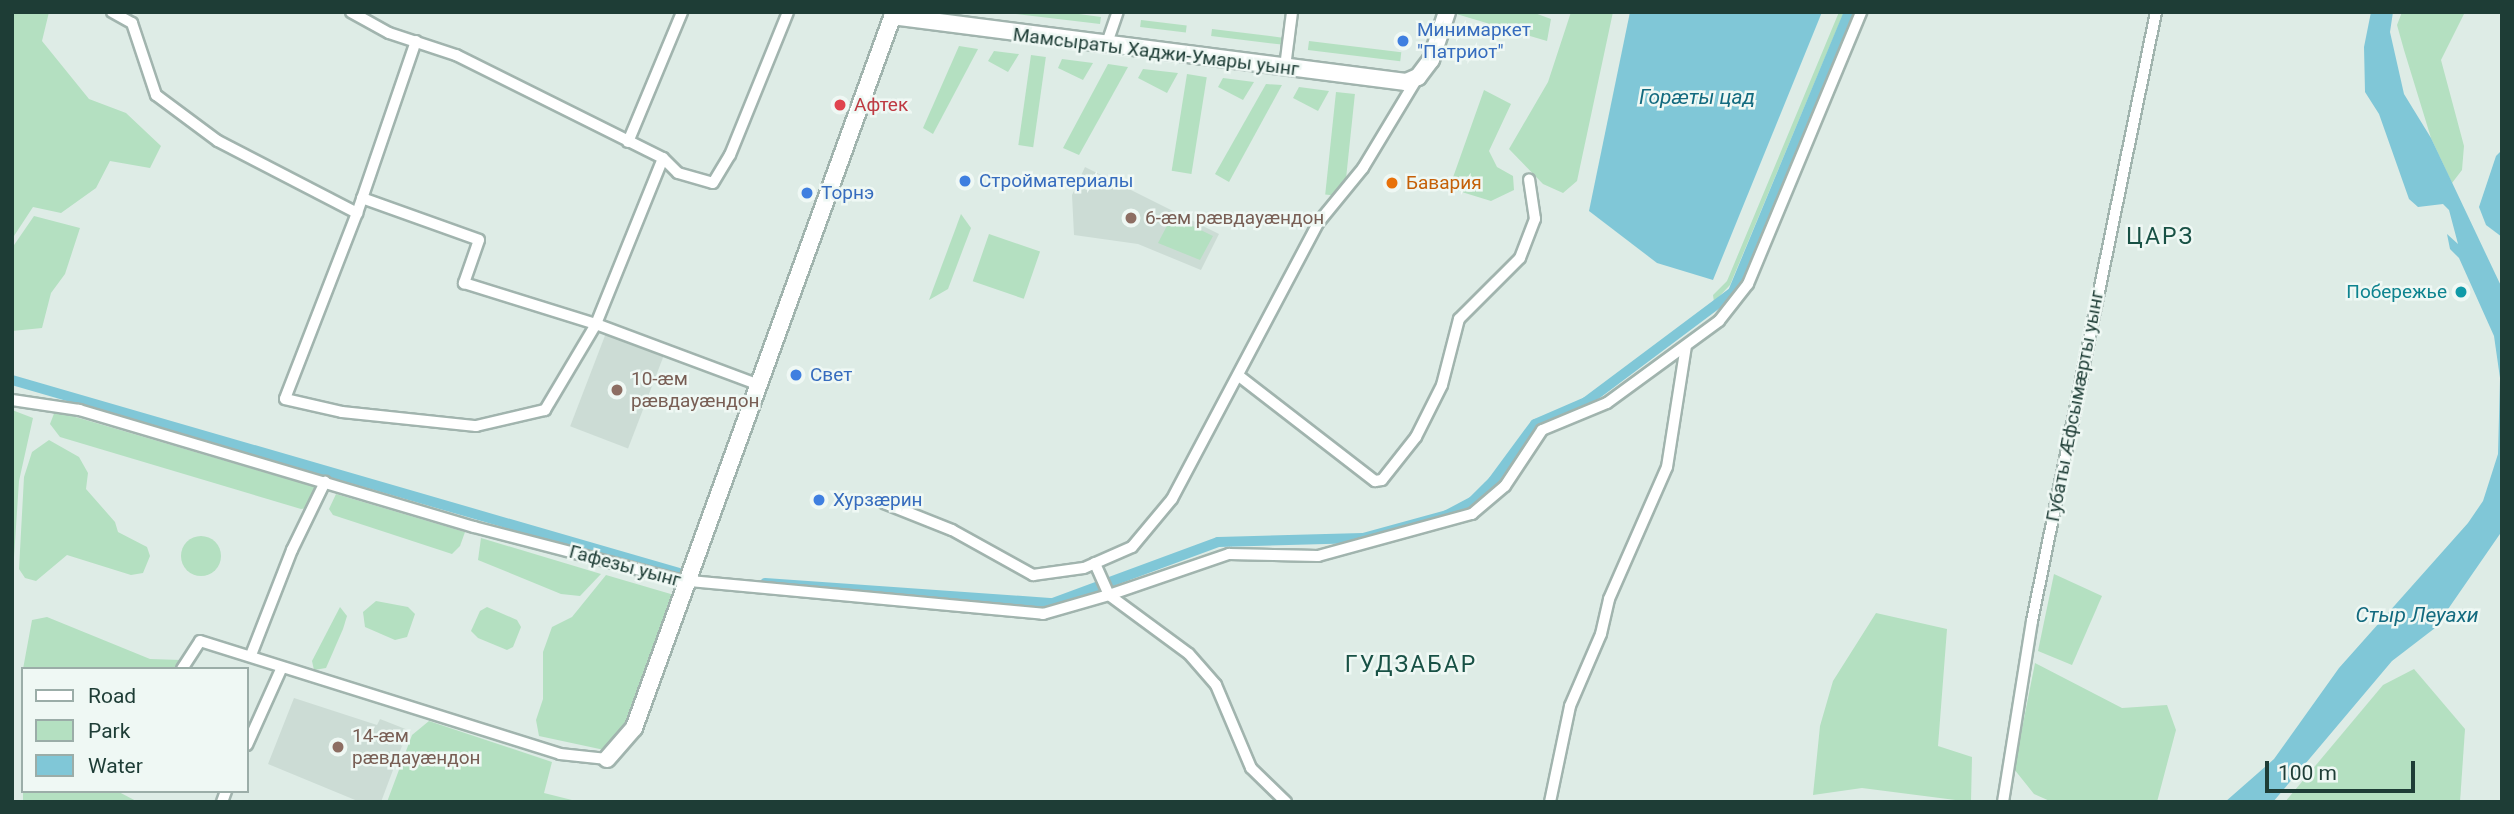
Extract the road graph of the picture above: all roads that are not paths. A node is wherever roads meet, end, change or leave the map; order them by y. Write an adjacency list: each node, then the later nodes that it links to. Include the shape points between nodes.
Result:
1 (112, 12): 19 (street, via 132,23 156,94 218,141)
2 (351, 12): 11 (street)
3 (682, 12): 15 (street)
4 (788, 12): 16 (street, via 730,155 713,183 678,173)
5 (1118, 12): 12 (street)
6 (1292, 12): 13 (street)
7 (1447, 12): 14 (street, via 1431,60)
8 (1861, 12): 21 (street, via 1748,284 1719,321)
9 (2157, 12): 37 (street, Губаты Æфсымæрты уынг, via 2032,621)
10 (893, 14): 12 (street, Мамсыраты Хаджи-Умары уынг); 23 (street)
11 (416, 41): 15 (street, via 456,55); 18 (street)
12 (1106, 46): 13 (street, Мамсыраты Хаджи-Умары уынг)
13 (1285, 67): 14 (street, Мамсыраты Хаджи-Умары уынг, via 1406,82)
14 (1418, 77): 22 (street, via 1363,168 1318,223)
15 (628, 142): 16 (street)
16 (663, 159): 20 (street)
17 (1529, 178): 22 (street, via 1535,219 1520,258 1459,319 1442,384 1416,437 1382,480 1375,481)
18 (362, 198): 19 (street); 20 (street, via 479,240 464,283)
19 (357, 213): 20 (street, via 285,399 342,412 476,426 545,410)
20 (596, 324): 23 (street)
21 (1686, 346): 29 (street, via 1608,403 1542,430 1505,486 1472,514 1318,556 1229,554); 36 (street, via 1667,467 1614,587 1601,634 1570,706)
22 (1239, 376): 27 (street, via 1172,499 1132,547)
23 (760, 385): 28 (street)
24 (12, 400): 25 (street, Гафезы уынг, via 79,410)
25 (326, 482): 28 (street, Гафезы уынг, via 474,527); 30 (street, via 292,550)
26 (884, 503): 27 (street, via 952,530 1033,575)
27 (1096, 567): 29 (street)
28 (689, 580): 29 (street, via 1043,614); 34 (street, Гафезы уынг, via 634,728)
29 (1108, 593): 35 (street, via 1189,654 1216,685 1251,768)
30 (251, 655): 31 (street, Гафезы уынг, via 200,641); 32 (street, Гафезы уынг)
31 (182, 667)
32 (282, 667): 33 (street); 34 (street, Гафезы уынг, via 560,754)
33 (248, 744)
34 (607, 759)
35 (1286, 802)
36 (1550, 802)
37 (2003, 802)

